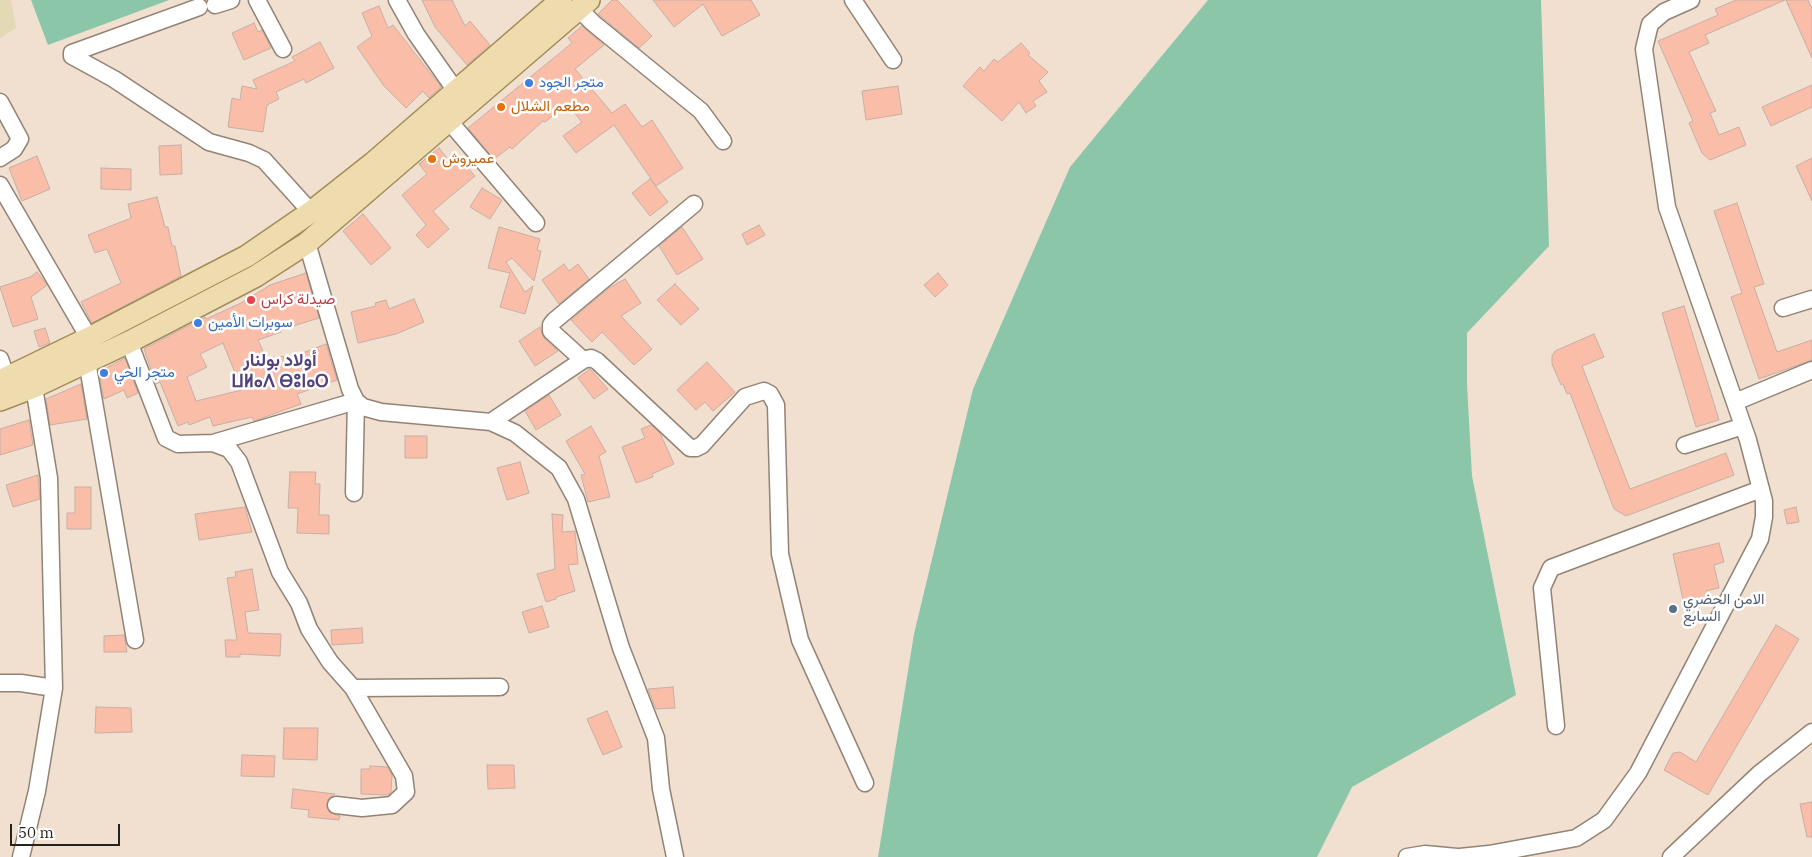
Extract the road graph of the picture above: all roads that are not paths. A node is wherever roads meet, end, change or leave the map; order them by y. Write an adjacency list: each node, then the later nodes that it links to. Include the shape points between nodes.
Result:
1 (231, 0): 16 (street, via 72,53 72,56 114,79 209,142 264,160)
2 (258, 0): 7 (street)
3 (397, 0): 9 (street, via 416,34)
4 (853, 0): 8 (street)
5 (1691, 0): 30 (street, via 1664,12 1650,24 1644,49 1667,206)
6 (576, 3): 9 (main road); 11 (main road); 12 (street, via 593,23 701,111)
7 (283, 49)
8 (893, 60)
9 (456, 91): 16 (main road)
10 (0, 102): 13 (street, via 20,139 19,145)
11 (450, 121): 17 (street); 18 (main road)
12 (722, 140)
13 (0, 158)
14 (0, 185): 21 (street)
15 (694, 204): 23 (street, via 551,325 551,331)
16 (311, 212): 21 (main road, via 247,256)
17 (536, 223)
18 (307, 244): 22 (main road, via 256,276); 29 (street)
19 (1812, 298): 20 (street)
20 (1783, 308)
21 (89, 338): 26 (main road)
22 (129, 342): 24 (main road); 33 (street, via 166,438 178,444)
23 (583, 360): 31 (street); 44 (street, via 591,358 596,361 690,448 702,445 745,396 764,391 770,394 776,405 780,554 800,640)
24 (87, 361): 27 (main road); 37 (street)
25 (1812, 370): 30 (street)
26 (2, 373)
27 (34, 387): 28 (main road); 40 (street, via 49,478)
28 (0, 400)
29 (356, 401): 31 (street, via 362,407 381,412); 33 (street); 36 (street)
30 (1735, 402): 32 (street)
31 (491, 422): 47 (street, via 515,433 559,468 576,500 622,648 656,738 661,789)
32 (1743, 426): 34 (street); 35 (street)
33 (213, 443): 41 (street, via 229,449 239,462 280,572 299,603 309,629)
34 (1685, 445)
35 (1761, 489): 42 (street, via 1551,568 1542,588); 49 (street, via 1764,517 1760,539 1638,773 1604,820 1576,838)
36 (354, 493)
37 (134, 640)
38 (0, 683): 40 (street)
39 (500, 686): 41 (street)
40 (54, 688): 46 (street, via 37,791)
41 (352, 688): 45 (street, via 404,776 406,792 392,805 362,808)
42 (1556, 726)
43 (1812, 732): 50 (street, via 1759,774)
44 (865, 783)
45 (336, 805)
46 (21, 857)
47 (675, 857)
48 (1407, 857): 49 (street, via 1425,854)
49 (1458, 857)
50 (1670, 857)

